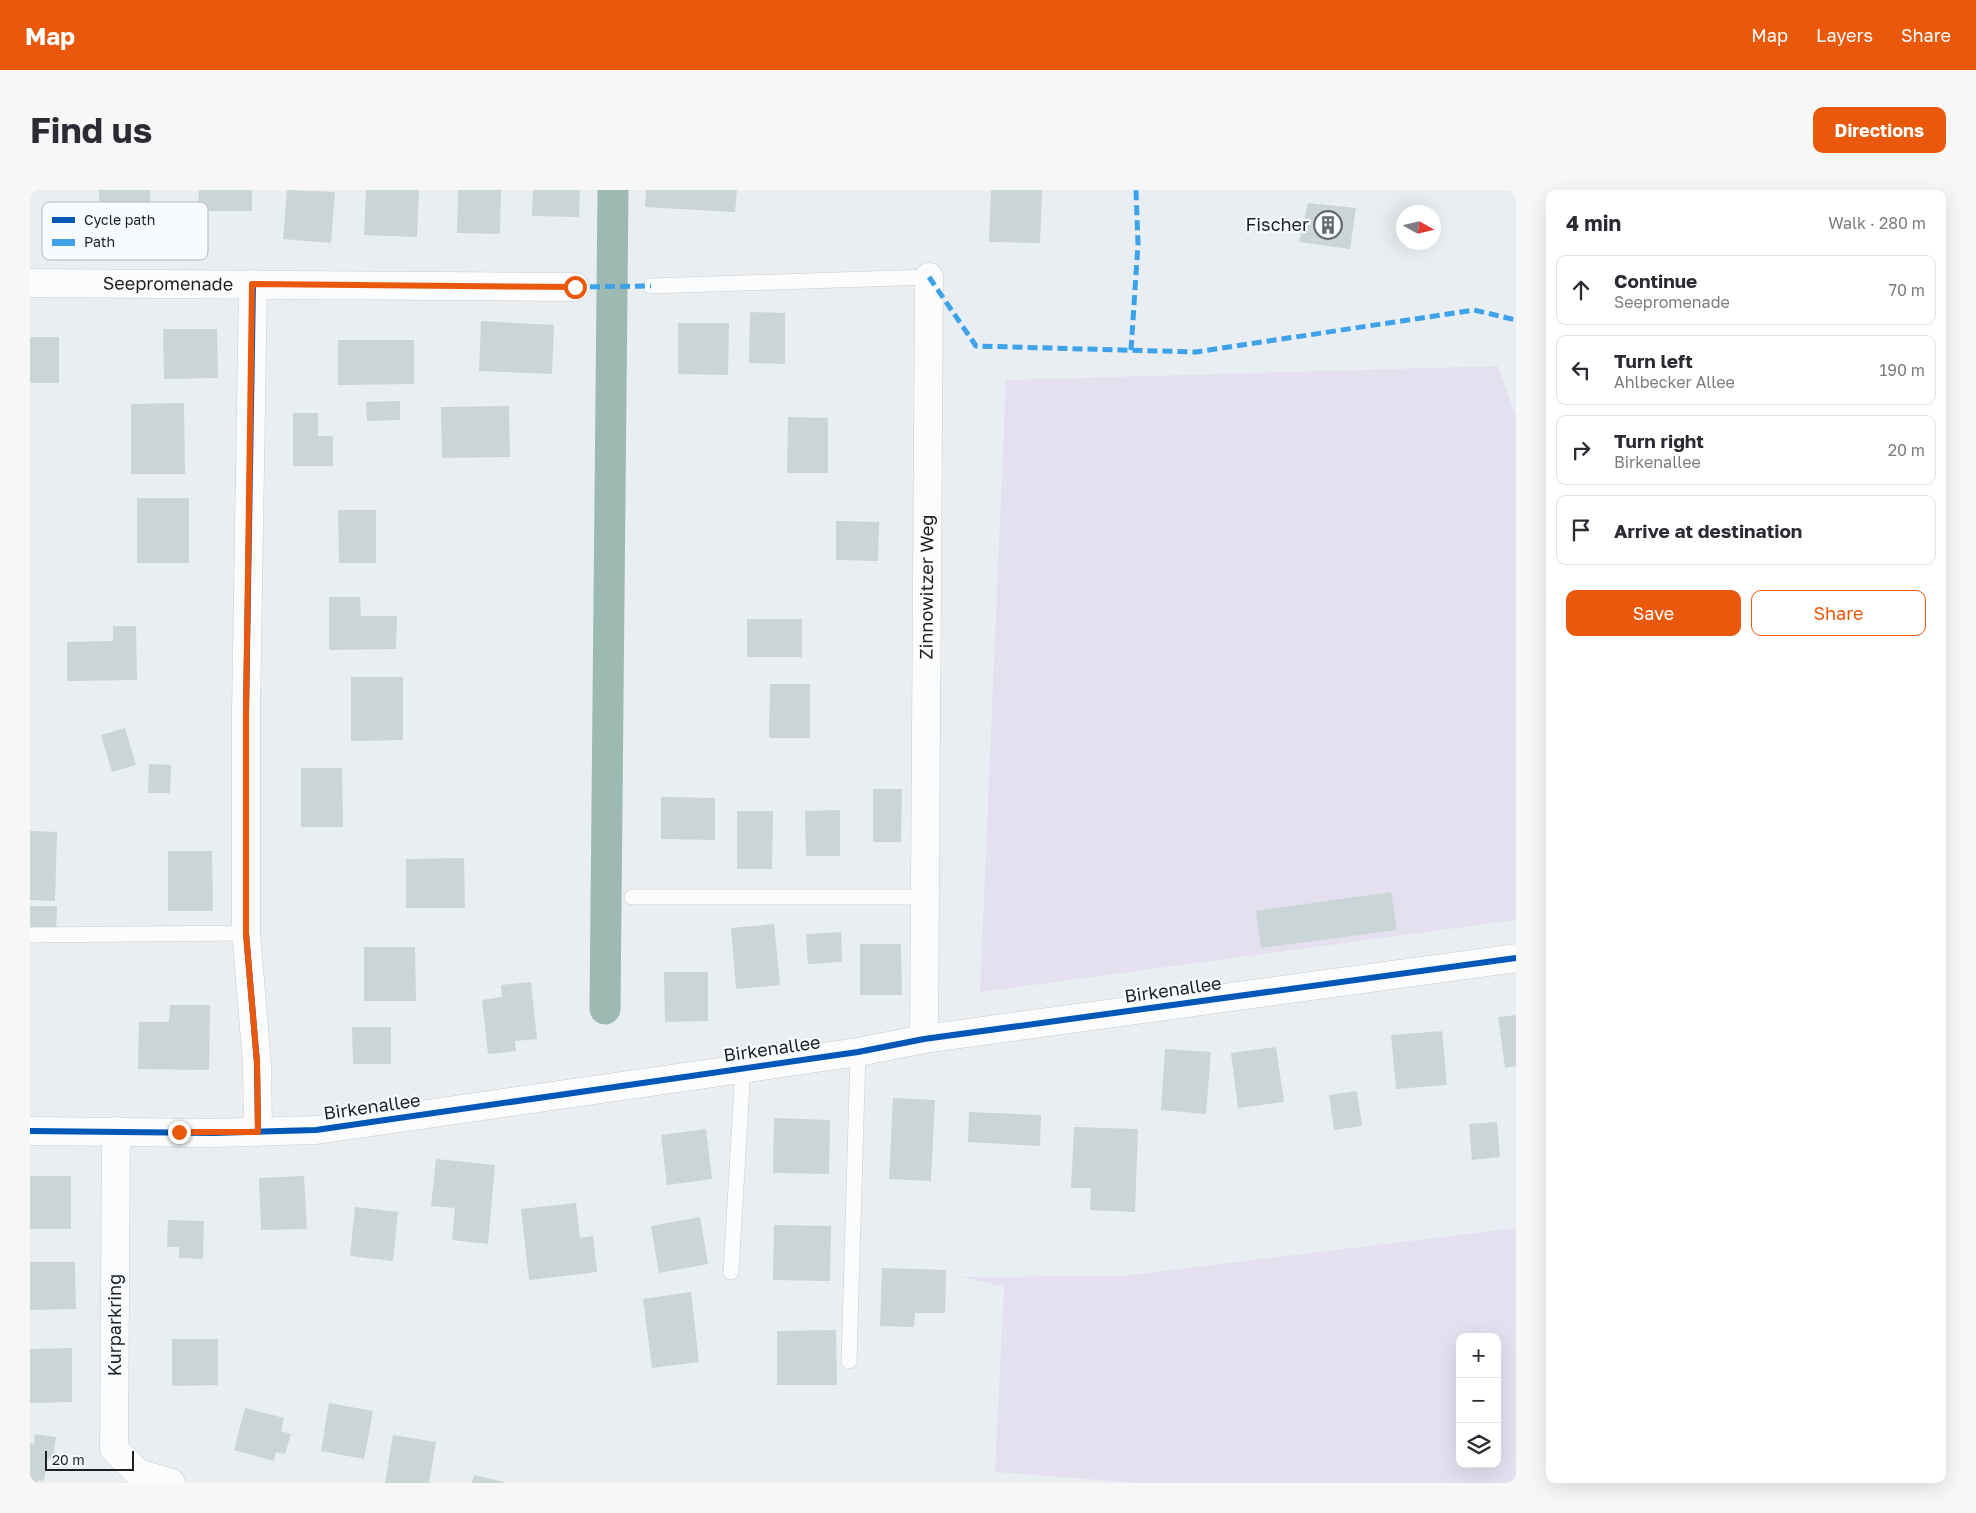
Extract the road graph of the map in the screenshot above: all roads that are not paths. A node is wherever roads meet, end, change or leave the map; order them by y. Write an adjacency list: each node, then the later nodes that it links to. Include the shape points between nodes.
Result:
1 (929, 277): 4 (lane); 7 (street, Zinnowitzer Weg)
2 (30, 283): 3 (street, Seepromenade)
3 (252, 284): 5 (street, Seepromenade); 8 (street)
4 (651, 286)
5 (575, 287)
6 (632, 897): 7 (lane)
7 (925, 897): 11 (street, Zinnowitzer Weg)
8 (246, 933): 9 (lane); 16 (street, via 257,1063)
9 (30, 936)
10 (1516, 958): 11 (street, Birkenallee)
11 (924, 1039): 12 (street, Birkenallee)
12 (858, 1052): 13 (street, Birkenallee); 18 (lane)
13 (743, 1068): 16 (street, Birkenallee, via 385,1121 316,1130); 17 (lane)
14 (30, 1131): 15 (street, Birkenallee)
15 (116, 1131): 16 (street, Birkenallee); 19 (street, Kurparkring, via 114,1449 138,1473)
16 (258, 1132)
17 (731, 1272)
18 (849, 1361)
19 (171, 1483)

